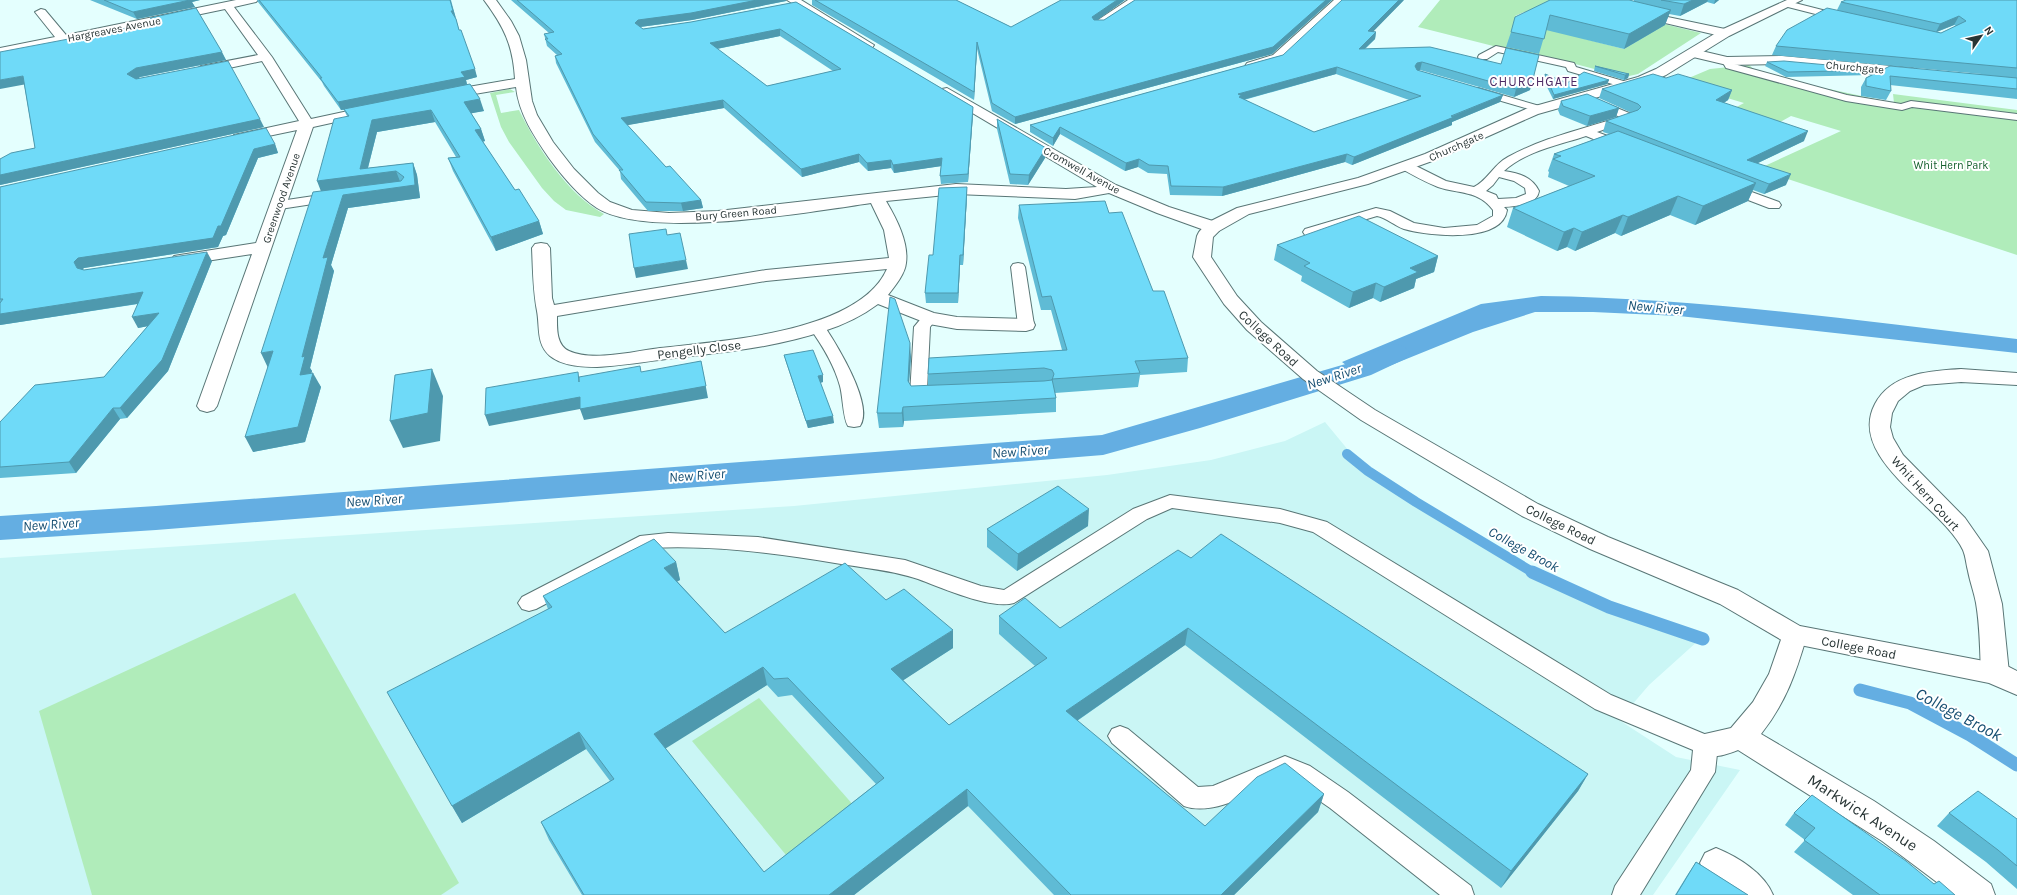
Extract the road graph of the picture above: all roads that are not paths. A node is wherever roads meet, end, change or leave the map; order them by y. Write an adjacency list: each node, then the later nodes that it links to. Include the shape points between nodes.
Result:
1 (252, 0): 8 (street, Hargreaves Avenue)
2 (490, 0): 24 (street, Bury Green Road, via 511,32 520,58)
3 (814, 0): 7 (street)
4 (1135, 0): 12 (street)
5 (1340, 0): 21 (street, via 1277,58)
6 (1792, 2): 11 (lane); 13 (street, Churchgate)
7 (791, 3): 15 (street)
8 (228, 6): 14 (street, Hargreaves Avenue); 18 (street)
9 (1626, 11): 13 (street)
10 (41, 12): 14 (street)
11 (1851, 20)
12 (1099, 24)
13 (1725, 33): 17 (street, Churchgate)
14 (63, 39): 16 (street, Hargreaves Avenue)
15 (877, 50)
16 (0, 52)
17 (1693, 53): 20 (street, Churchgate); 26 (street, Churchgate, via 1661,72)
18 (266, 57): 22 (street); 33 (street)
19 (1483, 57): 26 (lane, via 1496,49 1570,65 1572,69)
20 (1727, 61): 23 (street, Churchgate, via 1782,60); 32 (lane, via 1730,66 1846,98 1888,106 1902,107 1911,104)
21 (1240, 69)
22 (192, 72)
23 (1926, 73)
24 (522, 82): 29 (street); 45 (street, Bury Green Road, via 529,113 552,152 599,201 619,213 646,217 695,217 764,211)
25 (932, 84): 35 (street, Cromwell Avenue)
26 (1626, 85): 28 (street, Churchgate)
27 (1464, 87): 31 (lane)
28 (1584, 97): 31 (street, Churchgate); 36 (lane, via 1630,116)
29 (431, 98)
30 (392, 106): 33 (street)
31 (1540, 110): 39 (street, Churchgate)
32 (2017, 118)
33 (307, 123): 37 (street); 47 (street, Greenwood Avenue)
34 (1027, 127): 35 (street)
35 (1012, 131): 42 (street, Cromwell Avenue)
36 (1586, 132): 38 (lane); 40 (lane, via 1516,158 1500,167)
37 (222, 142)
38 (1637, 152)
39 (1406, 166): 43 (lane, via 1442,184); 49 (street, Churchgate, via 1363,181 1243,211)
40 (1497, 173): 43 (lane, via 1490,183); 46 (lane, via 1520,180 1533,191 1532,196 1522,201)
41 (1719, 183): 48 (lane)
42 (1110, 188): 45 (street, Bury Green Road, via 1086,194 956,189); 49 (street, Cromwell Avenue)
43 (1475, 191): 46 (lane)
44 (348, 196): 47 (lane)
45 (875, 196): 54 (street, via 895,236)
46 (1496, 203): 50 (lane, via 1500,210 1499,217 1487,226 1472,230 1423,229 1408,226 1385,212 1376,212)
47 (280, 205): 51 (street, Greenwood Avenue)
48 (1774, 205)
49 (1214, 227): 66 (street, College Road, via 1205,236 1202,257 1226,294 1254,326 1335,394 1530,510 1599,543 1728,597)
50 (1310, 232)
51 (264, 247): 53 (street); 63 (street, Greenwood Avenue)
52 (541, 248): 57 (street, Pengelly Close, via 543,298)
53 (161, 262)
54 (898, 263): 56 (street, Pengelly Close, via 885,289); 57 (street, via 805,270)
55 (1018, 267): 59 (lane)
56 (877, 297): 58 (street); 60 (street, Pengelly Close)
57 (548, 312): 60 (street, Pengelly Close, via 548,333 554,348 562,355 584,360 719,347)
58 (928, 318): 59 (street, via 957,323); 62 (lane, via 922,327 918,395)
59 (1026, 325)
60 (817, 327): 64 (lane, via 831,347 842,370 854,406)
61 (2017, 379): 67 (street, Whit Hern Court, via 1961,376 1929,378 1905,385 1891,395 1883,405 1879,435 1896,460 1951,519 1974,549)
62 (949, 393)
63 (208, 406)
64 (854, 422)
65 (529, 603): 70 (lane, via 647,541 668,540 758,544 905,567 978,593 1007,598 1140,514 1170,500 1280,516 1320,527 1603,702)
66 (1794, 635): 67 (street, College Road); 69 (street, via 1782,675 1763,710)
67 (2006, 678)
68 (1120, 736): 72 (lane, via 1193,798 1216,797 1285,766 1301,773)
69 (1742, 737): 70 (street, via 1721,744); 75 (street, Markwick Avenue, via 1894,830 1946,867)
70 (1706, 745): 73 (lane, via 1703,772)
71 (1716, 863): 74 (street)
72 (1461, 895)
73 (1625, 895)
74 (1757, 895)
75 (1979, 895)

